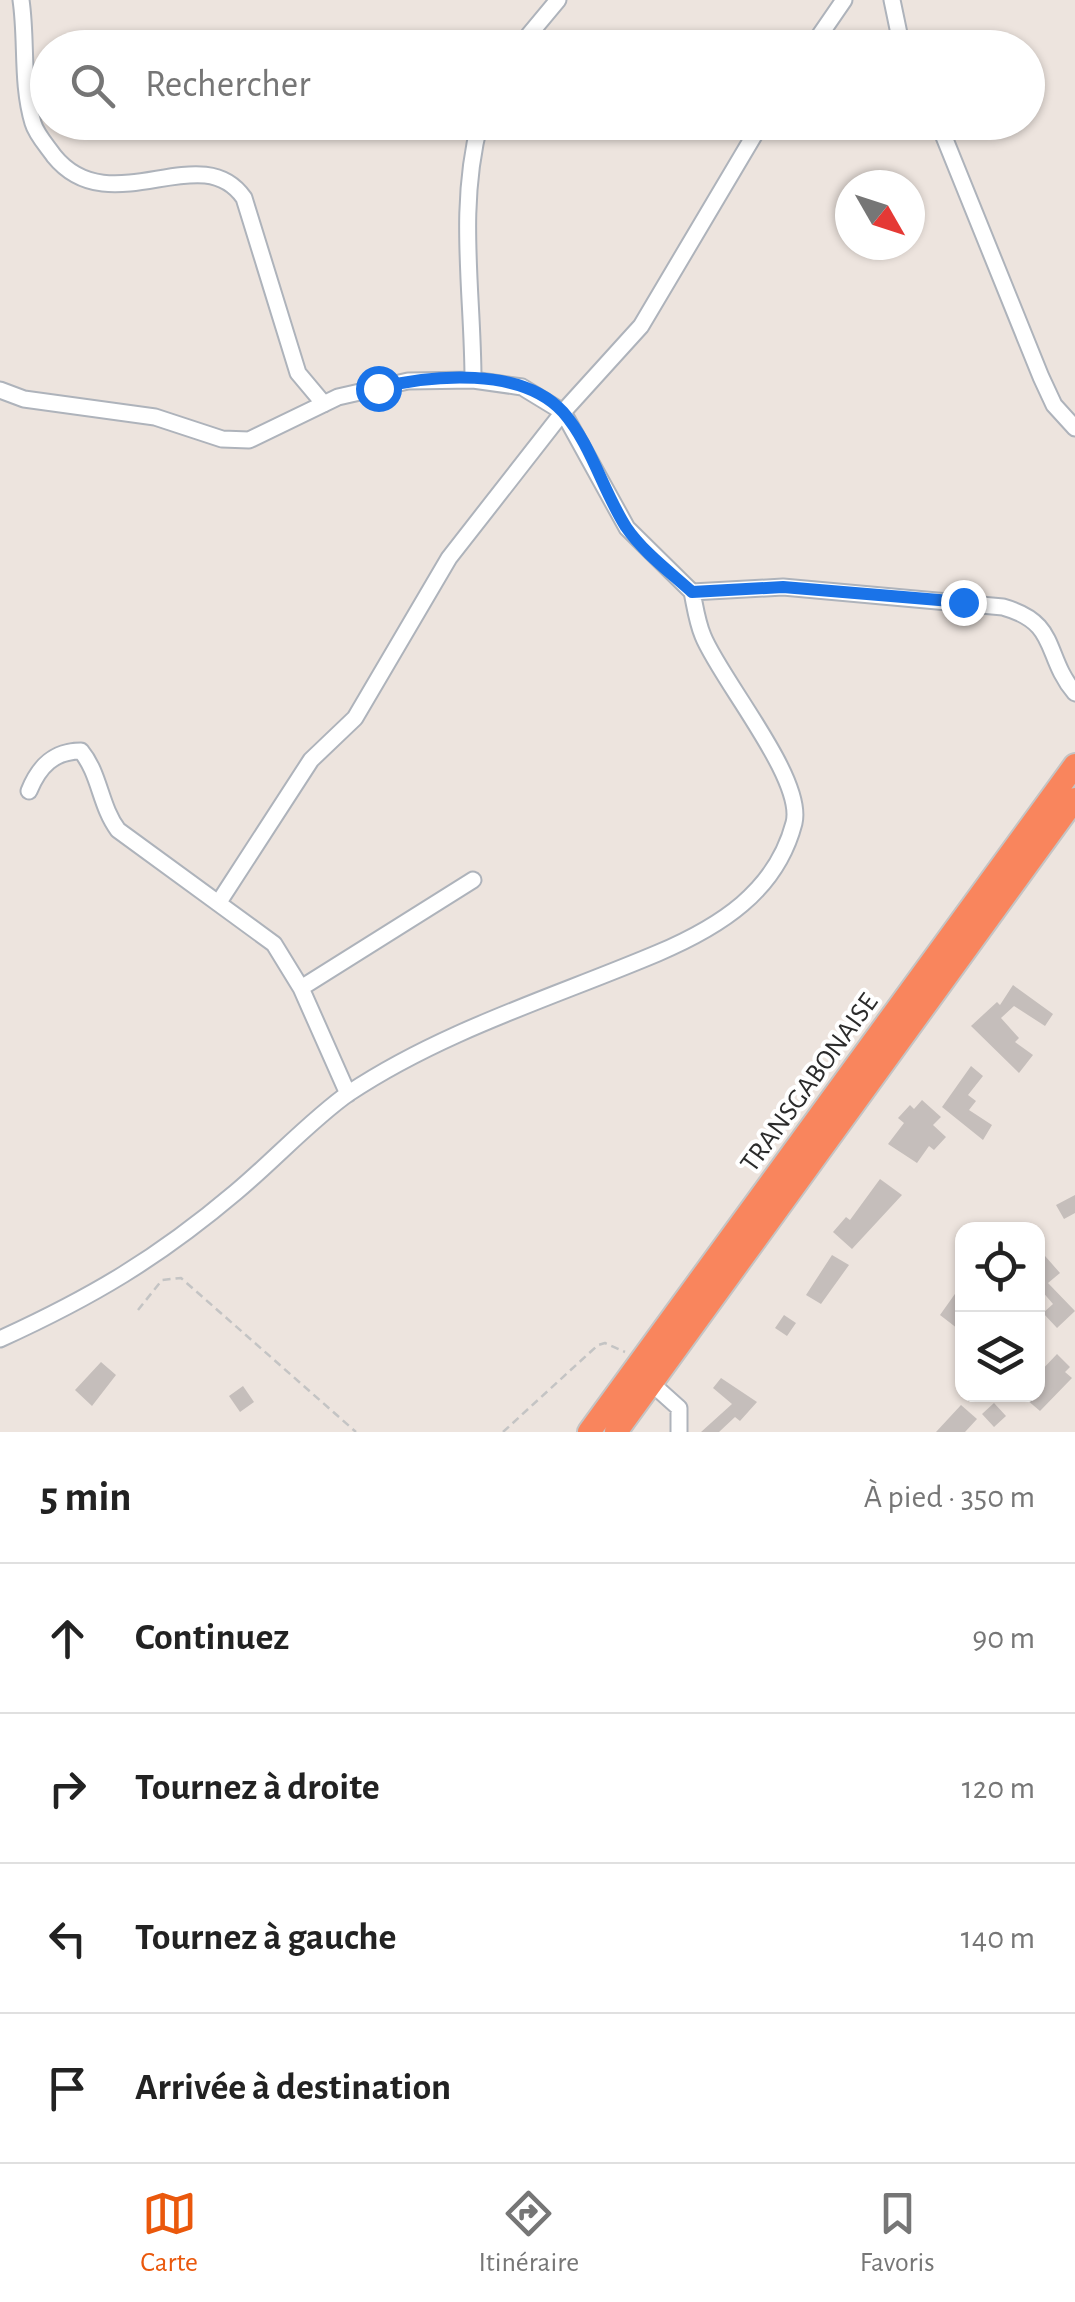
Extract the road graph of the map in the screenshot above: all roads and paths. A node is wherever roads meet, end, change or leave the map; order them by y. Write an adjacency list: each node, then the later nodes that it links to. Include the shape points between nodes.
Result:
1 (21, 0): 8 (street)
2 (558, 0): 5 (street)
3 (844, 0): 6 (street)
4 (892, 0): 7 (street)
5 (533, 30)
6 (823, 30)
7 (898, 30)
8 (30, 105)
9 (43, 140): 15 (street, via 70,173 92,184 201,176 236,186 298,373)
10 (476, 140): 13 (street, via 465,236)
11 (751, 140): 16 (street, via 641,326)
12 (945, 140): 17 (street, via 1054,404)
13 (473, 380): 15 (street, via 408,381); 16 (street, via 522,388)
14 (0, 390): 15 (street, via 155,417 222,439 248,440)
15 (324, 404)
16 (563, 412): 18 (street, via 627,528); 24 (street, via 449,558 355,718 311,760)
17 (1075, 428)
18 (692, 592): 19 (street, via 783,587 1016,610 1042,626 1060,676); 26 (street, via 702,635 791,793 796,818 772,871 718,925 496,1015)
19 (1075, 693)
20 (1075, 766): 29 (highway, TRANSGABONAISE)
21 (30, 791): 24 (street, via 36,774 57,754 81,751 118,830)
22 (1075, 800): 29 (highway, TRANSGABONAISE)
23 (473, 880): 25 (street)
24 (220, 902): 25 (street, via 274,944)
25 (300, 988): 26 (street)
26 (348, 1094): 28 (street, via 150,1262)
27 (138, 1310): 30 (path, via 162,1280 180,1278)
28 (0, 1339)
29 (644, 1373): 31 (path, via 615,1346 598,1345); 32 (highway, TRANSGABONAISE); 33 (highway, TRANSGABONAISE); 34 (street, via 678,1408)
30 (356, 1432)
31 (503, 1432)
32 (589, 1432)
33 (616, 1432)
34 (679, 1432)

